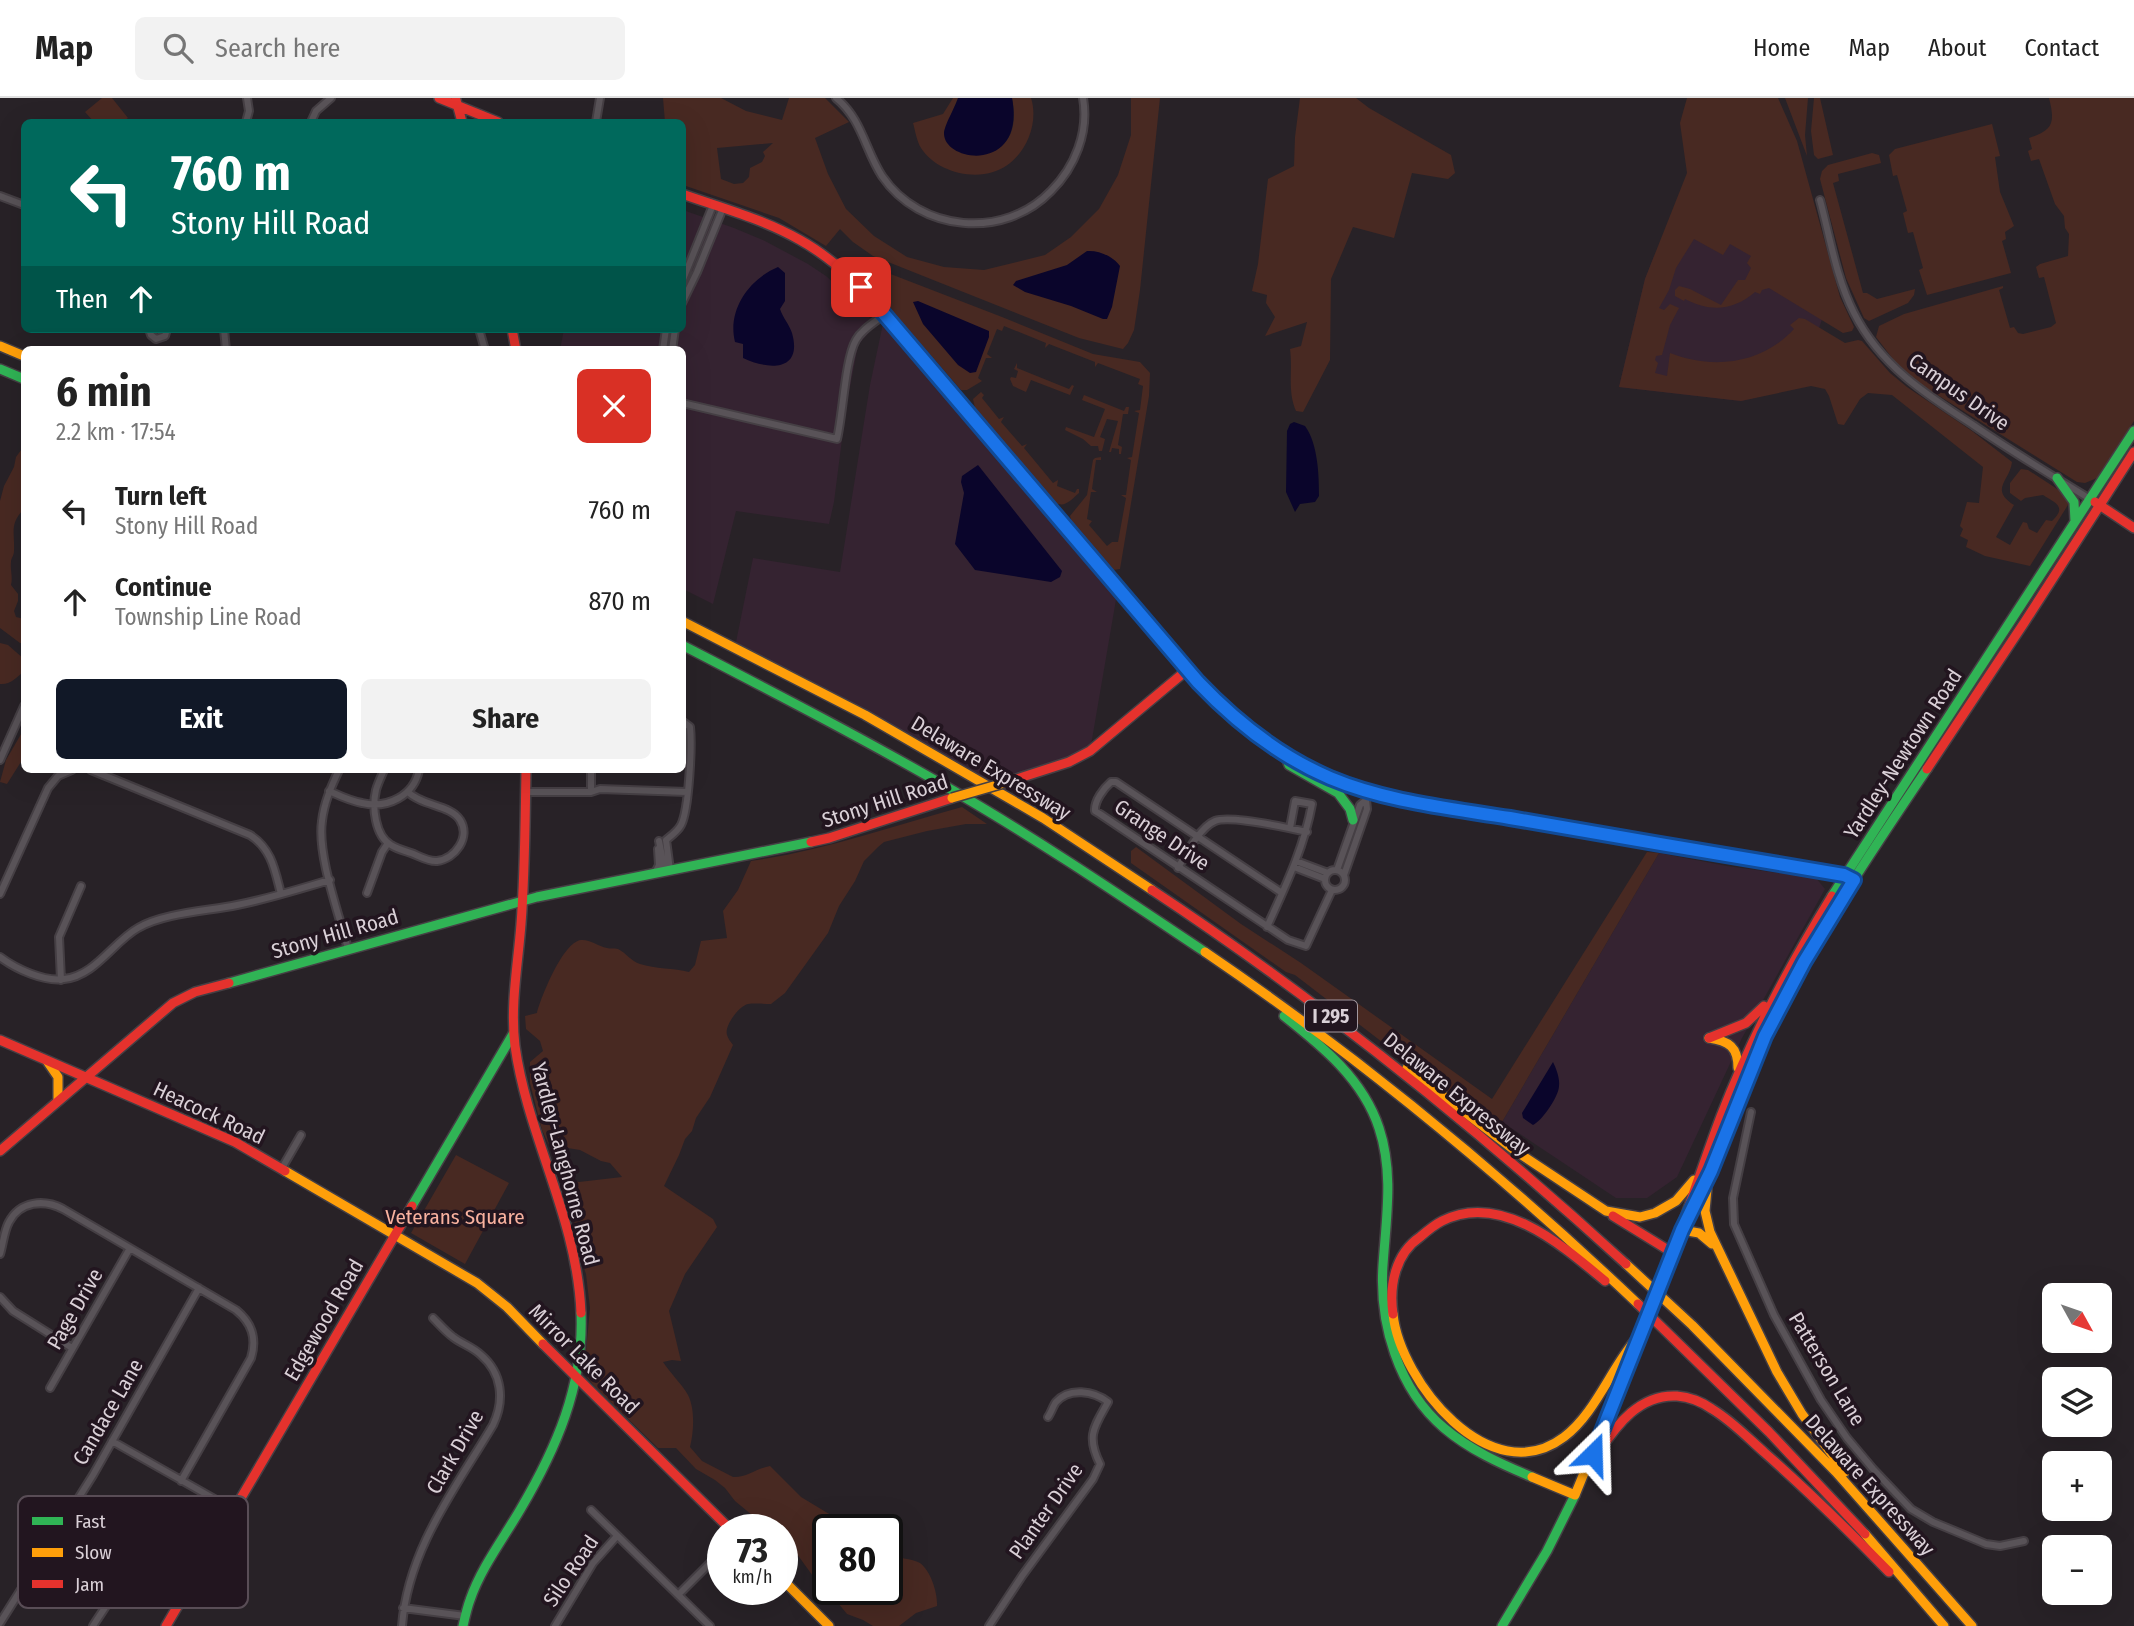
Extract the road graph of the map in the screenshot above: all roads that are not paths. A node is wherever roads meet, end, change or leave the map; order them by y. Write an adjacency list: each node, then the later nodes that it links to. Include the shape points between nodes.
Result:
1 (247, 98): 8 (street)
2 (331, 98): 9 (street)
3 (439, 98): 7 (main road)
4 (600, 98): 12 (street)
5 (836, 98): 6 (street, via 853,116 893,190 928,215 967,224 1013,216 1060,182 1077,154)
6 (1083, 98)
7 (456, 101): 10 (main road); 11 (main road)
8 (247, 119)
9 (312, 119)
10 (461, 119)
11 (492, 119)
12 (596, 119)
13 (686, 195): 17 (main road)
14 (2, 197): 16 (street); 18 (street)
15 (1820, 200): 32 (street, Campus Drive, via 1848,300 1885,358 1934,400)
16 (21, 204)
17 (713, 205): 19 (main road); 20 (street)
18 (0, 207)
19 (723, 208): 21 (street); 22 (main road, via 812,247 852,278)
20 (686, 272)
21 (686, 295)
22 (885, 314): 29 (street, via 855,342 837,439); 39 (main road)
23 (150, 333): 24 (street, via 156,339)
24 (166, 333)
25 (0, 346): 26 (main road)
26 (21, 355)
27 (0, 369): 28 (main road)
28 (21, 378)
29 (686, 404)
30 (2134, 431): 33 (main road, Yardley-Newtown Road)
31 (2134, 452): 34 (main road, Yardley-Newtown Road)
32 (2057, 478): 33 (street, Campus Drive); 35 (main road, via 2075,501)
33 (2090, 499): 34 (main road); 35 (main road, Yardley-Newtown Road)
34 (2100, 506): 36 (main road); 76 (main road, Yardley-Newtown Road)
35 (2074, 523): 73 (main road, Yardley-Newtown Road)
36 (2134, 528)
37 (686, 623): 91 (main road, Delaware Expressway / I 295, via 865,715 1040,817 1193,917)
38 (686, 647): 61 (main road, Delaware Expressway / I 295, via 832,721)
39 (1187, 670): 42 (main road, via 1237,720); 68 (main road, Stony Hill Road, bridge, via 1090,751 1069,762 829,838)
40 (21, 713): 43 (street)
41 (686, 724): 55 (street, via 691,738)
42 (1285, 755): 56 (main road); 58 (main road, via 1289,765 1334,789 1348,802)
43 (0, 760)
44 (65, 773): 70 (street, via 48,788)
45 (98, 773): 82 (street, via 259,840 268,851)
46 (338, 773): 51 (street)
47 (383, 773): 57 (street)
48 (418, 773): 52 (street)
49 (526, 773): 53 (main road, Yardley-Langhorne Road)
50 (591, 773): 54 (street)
51 (329, 791): 57 (street, via 358,803); 75 (street, via 321,831)
52 (408, 792): 57 (street, via 394,801); 64 (street, via 457,817 463,830 460,846 448,857 433,861)
53 (526, 792): 54 (street); 83 (main road, Yardley-Langhorne Road)
54 (591, 792): 55 (street)
55 (687, 792): 63 (street, via 680,827)
56 (1368, 796): 58 (street); 72 (street); 73 (main road)
57 (375, 804): 64 (street, via 378,829)
58 (1353, 820): 69 (street)
59 (1290, 828): 60 (street); 60 (street, via 1295,801 1312,804); 62 (street, via 1214,821)
60 (1307, 832): 65 (street)
61 (1028, 834): 114 (main road, Delaware Expressway / I 295, via 1206,951 1365,1069 1539,1213); 122 (main road, via 1236,980 1344,1069 1379,1125 1388,1159 1390,1200 1382,1300 1392,1348 1404,1375 1426,1410 1457,1438 1496,1461)
62 (1198, 837): 66 (street); 66 (street, Grange Drive, via 1116,782 1107,785 1095,811); 80 (street, Grange Drive)
63 (662, 842): 68 (street); 71 (street)
64 (388, 843): 79 (street)
65 (1295, 864): 74 (street); 80 (street)
66 (1178, 868): 84 (street, Grange Drive)
67 (0, 869): 70 (street)
68 (668, 870): 71 (main road, Stony Hill Road)
69 (1337, 870): 72 (street); 74 (street)
70 (10, 873): 81 (street)
71 (655, 873): 83 (main road, Stony Hill Road)
72 (1344, 875): 78 (street, via 1344,885)
73 (1844, 875): 76 (main road); 86 (main road, Yardley-Newtown Road)
74 (1326, 876): 78 (street)
75 (330, 880): 82 (street); 85 (street)
76 (1854, 880): 100 (main road, Yardley-Newtown Road, via 1765,1036)
77 (81, 886): 88 (street, via 59,937)
78 (1332, 890): 84 (street, Grange Drive, via 1306,946)
79 (367, 893)
80 (1282, 893): 84 (street)
81 (0, 894)
82 (281, 894): 88 (street, via 146,923 87,970)
83 (522, 901): 85 (main road, Stony Hill Road); 89 (main road, Yardley-Langhorne Road)
84 (1267, 927)
85 (348, 949): 93 (main road, Stony Hill Road, via 184,996)
86 (1797, 953): 94 (main road, Yardley-Newtown Road); 94 (main road, via 1754,1019 1709,1038 1732,1045 1738,1055)
87 (0, 957): 88 (street, via 33,974)
88 (61, 980)
89 (514, 1033): 105 (main road, Edgewood Road); 116 (main road, Yardley-Langhorne Road, via 526,1091 576,1260 581,1314)
90 (0, 1040): 92 (main road, Heacock Road)
91 (1364, 1041): 101 (main road, via 1419,1075 1514,1150); 128 (main road, Delaware Expressway / I 295, via 1615,1252 1724,1355)
92 (46, 1060): 93 (main road, Heacock Road); 95 (main road, via 58,1077)
93 (84, 1077): 95 (main road, Stony Hill Road); 99 (main road, Heacock Road, via 212,1131)
94 (1737, 1078): 100 (main road, Yardley-Newtown Road)
95 (58, 1100): 98 (main road, Stony Hill Road)
96 (1751, 1112): 130 (street, Patterson Lane, via 1733,1199 1734,1224 1774,1315 1821,1400 1856,1449 1911,1509 1986,1544)
97 (301, 1135): 99 (street)
98 (0, 1151)
99 (282, 1168): 105 (main road, Heacock Road)
100 (1706, 1170): 101 (main road, via 1662,1210 1640,1217); 104 (main road, Yardley-Newtown Road); 107 (main road, via 1705,1211)
101 (1606, 1211): 108 (main road)
102 (0, 1218): 103 (street)
103 (9, 1221): 106 (street, via 30,1204 50,1203); 109 (street)
104 (1682, 1230): 107 (main road, via 1702,1233); 108 (main road, Yardley-Newtown Road)
105 (396, 1235): 116 (main road, Mirror Lake Road, via 496,1297); 125 (main road, Edgewood Road)
106 (130, 1248): 110 (street); 115 (street, Page Drive)
107 (1719, 1251): 128 (main road, via 1788,1392)
108 (1672, 1253): 113 (main road, Yardley-Newtown Road, bridge)
109 (0, 1254)
110 (200, 1289): 119 (street, Candace Lane); 121 (street, via 243,1315 254,1345 251,1358)
111 (0, 1297): 115 (street, via 13,1311)
112 (433, 1318): 137 (street, Clark Drive, via 488,1362 499,1382 500,1406 419,1552)
113 (1641, 1334): 114 (main road, via 1573,1430 1540,1449 1506,1450 1462,1430 1421,1388 1395,1331 1392,1284 1406,1251 1433,1225 1457,1216 1491,1214 1519,1222 1556,1242); 120 (main road, Yardley-Newtown Road)
114 (1680, 1344): 149 (main road, Delaware Expressway / I 295, via 1809,1473)
115 (72, 1348): 117 (street, Page Drive)
116 (576, 1378): 127 (main road, Mirror Lake Road); 138 (main road, Yardley-Langhorne Road, via 555,1444 479,1580)
117 (50, 1388)
118 (1048, 1417): 146 (street, Planter Drive, via 1067,1394 1093,1394 1108,1402 1092,1429 1093,1450 1100,1464)
119 (112, 1441): 121 (street); 123 (street, Candace Lane)
120 (1583, 1478): 122 (main road, Yardley-Newtown Road); 148 (main road, via 1620,1422 1639,1406 1667,1396 1696,1401 1716,1411 1811,1494)
121 (181, 1481): 124 (street)
122 (1575, 1494): 147 (main road, Yardley-Newtown Road)
123 (79, 1496)
124 (208, 1496)
125 (242, 1496)
126 (591, 1510): 129 (street)
127 (715, 1514)
128 (1889, 1530): 150 (main road, Delaware Expressway / I 295)
129 (617, 1536): 133 (street); 143 (street, Silo Road, via 593,1563)
130 (2024, 1541)
131 (707, 1566): 133 (street)
132 (18, 1594): 139 (street, Candace Lane)
133 (678, 1595): 144 (street)
134 (798, 1595): 145 (main road)
135 (104, 1608): 140 (street)
136 (177, 1608): 141 (main road, Edgewood Road)
137 (403, 1608): 138 (street); 142 (street, Clark Drive)
138 (464, 1621)
139 (0, 1623)
140 (93, 1626)
141 (166, 1626)
142 (402, 1626)
143 (555, 1626)
144 (710, 1626)
145 (830, 1626)
146 (989, 1626)
147 (1502, 1626)
148 (1939, 1626)
149 (1944, 1626)
150 (1972, 1626)

